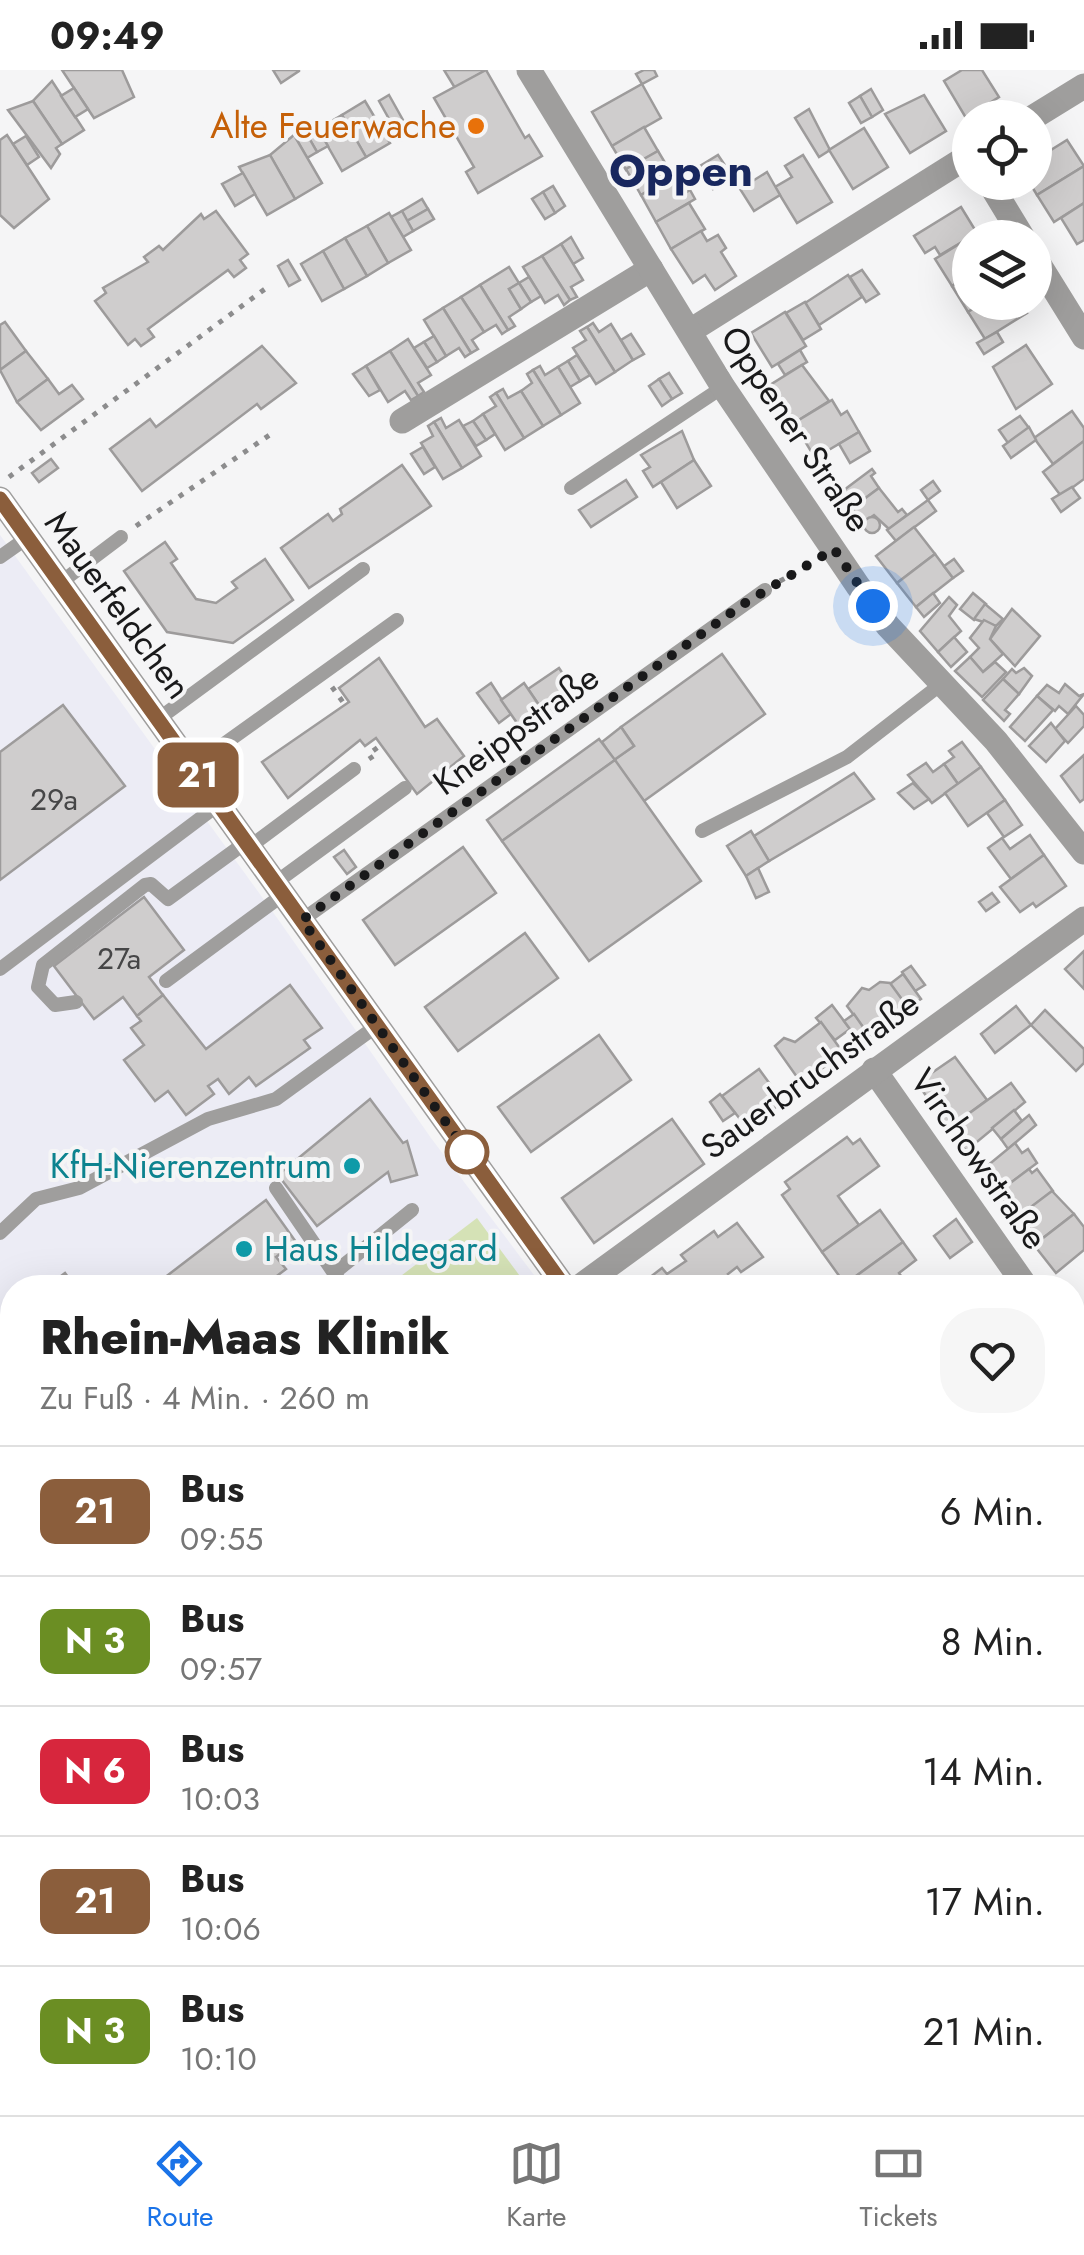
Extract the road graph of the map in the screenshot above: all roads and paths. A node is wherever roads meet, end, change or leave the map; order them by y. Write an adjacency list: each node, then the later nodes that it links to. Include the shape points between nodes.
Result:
1 (529, 70): 5 (street, Oppener Straße)
2 (1084, 86): 3 (street)
3 (1052, 106)
4 (952, 166): 8 (street)
5 (650, 268): 8 (street, Oppener Straße); 11 (street)
6 (1052, 285): 9 (street)
7 (265, 290): 13 (path)
8 (690, 332): 10 (street, Oppener Straße)
9 (1084, 337)
10 (723, 387): 14 (lane); 18 (street, Oppener Straße)
11 (402, 420)
12 (274, 432): 16 (path)
13 (0, 484)
14 (571, 488)
15 (0, 500): 17 (street, Mauerfeldchen)
16 (121, 536): 21 (lane)
17 (27, 538): 19 (lane); 21 (street, Mauerfeldchen)
18 (834, 549): 22 (path); 24 (street, Oppener Straße)
19 (0, 557)
20 (363, 569): 25 (lane)
21 (60, 583): 25 (street, Mauerfeldchen)
22 (764, 590): 35 (lane, Kneippstraße)
23 (397, 620): 26 (lane)
24 (940, 685): 30 (lane, via 847,757); 32 (street, Oppener Straße, via 996,741)
25 (158, 720): 26 (street, Mauerfeldchen)
26 (192, 767): 29 (street, Mauerfeldchen)
27 (354, 769): 31 (lane)
28 (405, 788): 33 (lane)
29 (218, 806): 31 (street, Mauerfeldchen); 36 (lane)
30 (702, 830)
31 (246, 845): 33 (street, Mauerfeldchen); 38 (lane, via 168,899 145,885 43,965 42,994 55,1005)
32 (1084, 852)
33 (280, 888): 35 (street, Mauerfeldchen); 37 (lane)
34 (1084, 919): 40 (street, Sauerbruchstraße)
35 (302, 920): 39 (street, Mauerfeldchen)
36 (0, 969)
37 (166, 982)
38 (76, 1002)
39 (378, 1026): 43 (lane, via 276,1099 208,1119 79,1188 36,1198); 45 (street, Mauerfeldchen)
40 (874, 1070): 46 (street, Sauerbruchstraße); 47 (street, Virchowstraße)
41 (276, 1188): 44 (lane)
42 (412, 1210): 44 (lane)
43 (0, 1234)
44 (334, 1273)
45 (557, 1275)
46 (596, 1275)
47 (1018, 1275)

